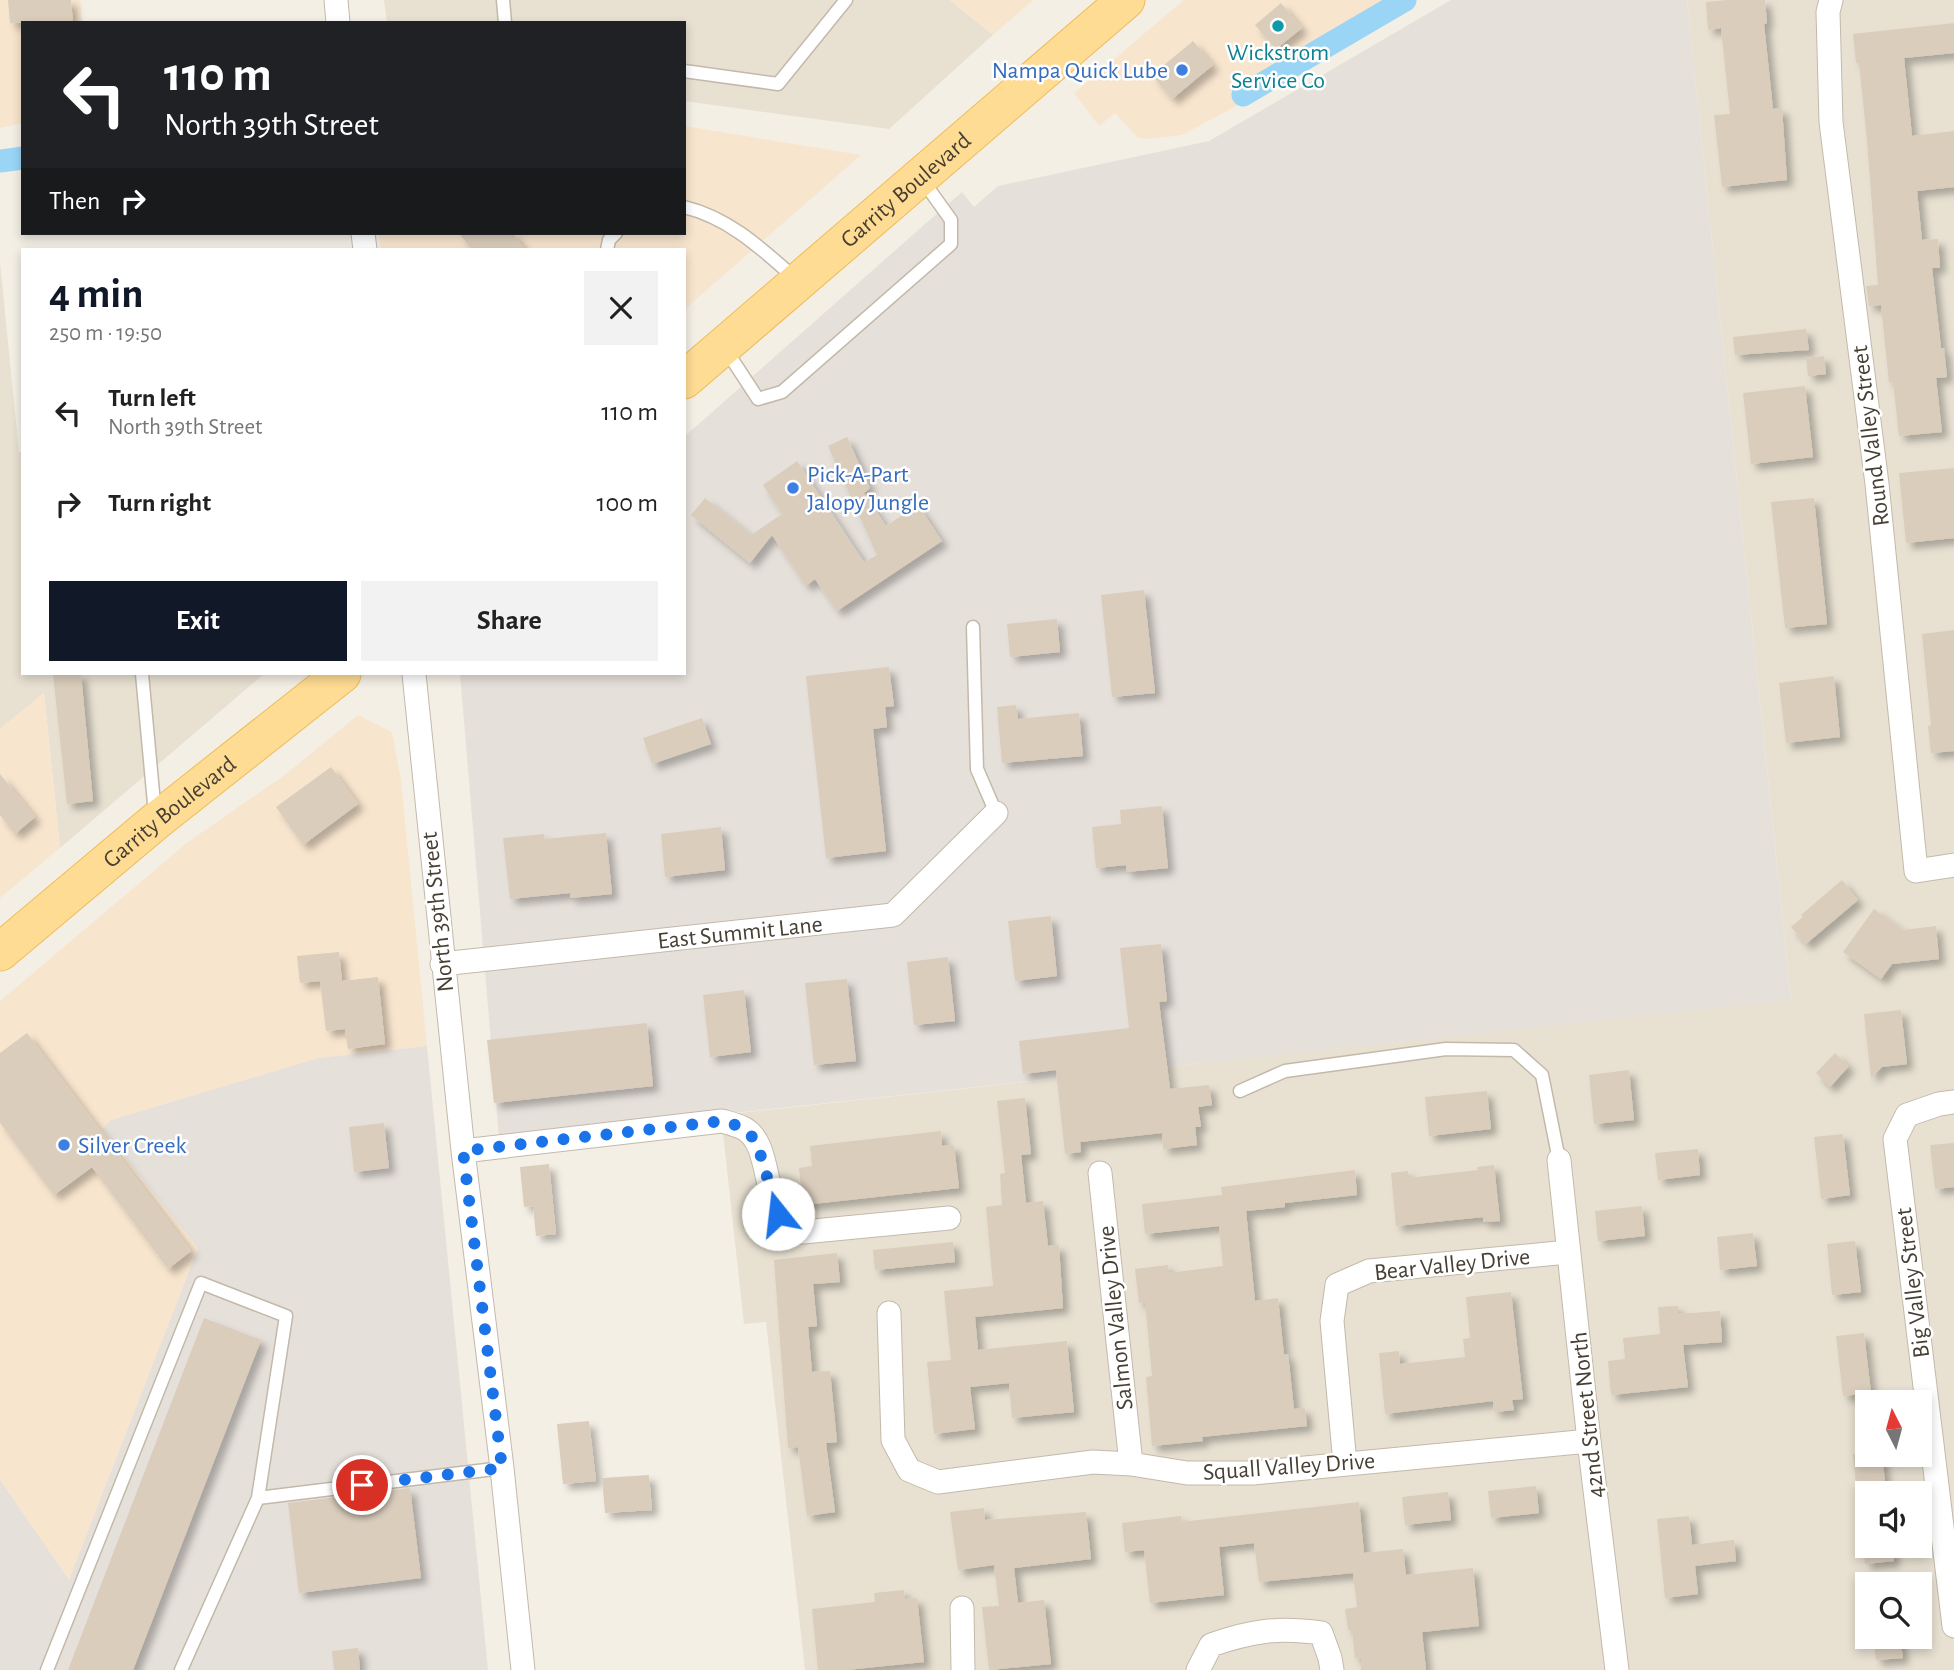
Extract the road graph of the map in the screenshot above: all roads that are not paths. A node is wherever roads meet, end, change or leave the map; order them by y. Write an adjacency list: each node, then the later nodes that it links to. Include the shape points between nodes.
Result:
1 (336, 0): 6 (street)
2 (503, 0): 7 (lane)
3 (846, 0): 8 (lane, via 778,84)
4 (1126, 0): 9 (main road, Garrity Boulevard)
5 (1830, 0): 20 (street, Round Valley Street, via 1831,122 1877,484 1916,872)
6 (338, 21)
7 (505, 21)
8 (686, 71)
9 (920, 177): 11 (main road, Garrity Boulevard); 12 (lane, via 951,220 951,244 782,392 758,400)
10 (686, 208): 11 (lane, via 722,221 747,237)
11 (798, 281): 12 (main road, Garrity Boulevard)
12 (724, 347): 13 (main road, Garrity Boulevard)
13 (686, 378)
14 (973, 627): 18 (lane, via 977,769)
15 (142, 675): 19 (lane)
16 (341, 675): 19 (main road, Garrity Boulevard)
17 (414, 675): 22 (street, North 39th Street)
18 (996, 813): 22 (street, East Summit Lane, via 893,915)
19 (156, 821): 21 (main road, Garrity Boulevard)
20 (1954, 865)
21 (0, 952)
22 (442, 964): 25 (street, North 39th Street)
23 (1240, 1091): 26 (lane, via 1285,1070 1446,1049 1514,1050 1542,1075)
24 (1954, 1102): 37 (street, Big Valley Street, via 1907,1115 1895,1139)
25 (463, 1151): 28 (street, via 722,1121 745,1128 757,1143 778,1214 792,1230 803,1233); 34 (street, North 39th Street)
26 (1559, 1160): 29 (street, 42nd Street North)
27 (1100, 1173): 32 (street, Salmon Valley Drive)
28 (950, 1218)
29 (1568, 1252): 31 (street, 42nd Street North); 33 (street, Bear Valley Drive, via 1369,1271 1337,1285 1332,1321)
30 (889, 1313): 32 (street, Squall Valley Drive, via 893,1440 909,1470 938,1482 1093,1462)
31 (1589, 1441): 33 (street, Squall Valley Drive); 44 (street, 42nd Street North)
32 (1131, 1464): 33 (street, Squall Valley Drive, via 1200,1473 1253,1473)
33 (1345, 1464)
34 (502, 1468): 35 (lane); 40 (street, North 39th Street)
35 (258, 1498): 38 (lane, via 286,1316 201,1283); 39 (lane)
36 (962, 1608): 41 (street)
37 (1954, 1626)
38 (47, 1670)
39 (181, 1670)
40 (523, 1670)
41 (964, 1670)
42 (1198, 1670): 43 (street, via 1211,1645 1241,1634 1291,1629 1321,1633)
43 (1332, 1670)
44 (1617, 1670)

